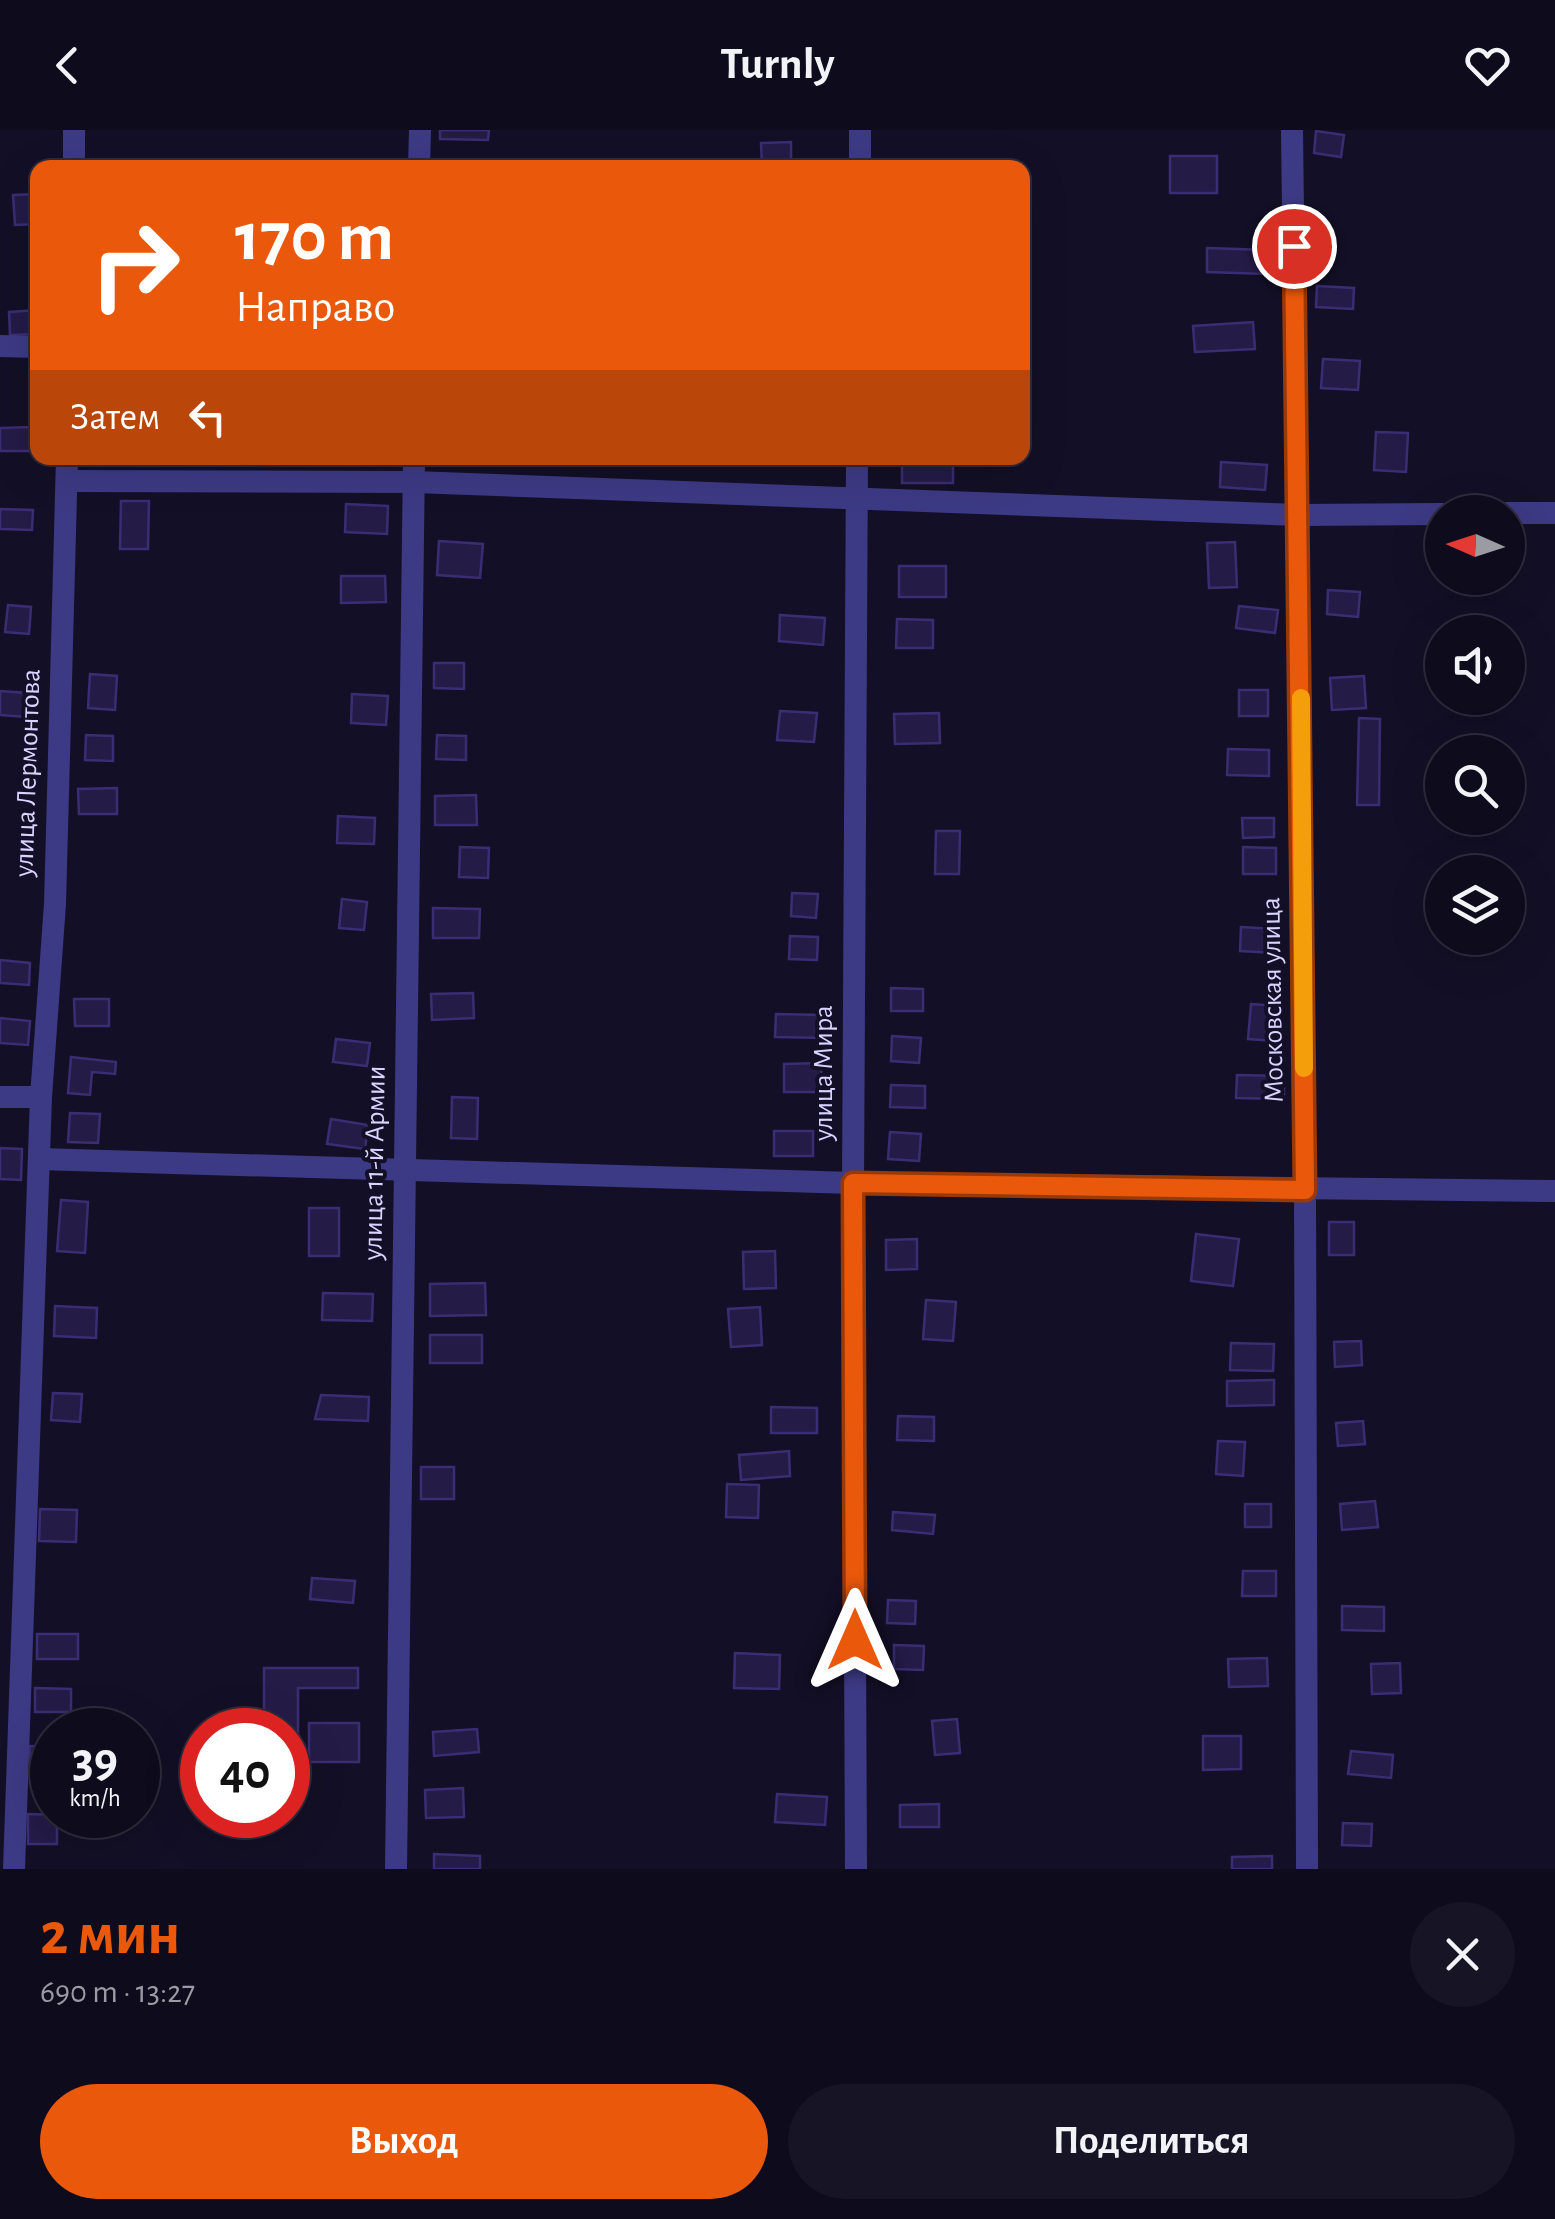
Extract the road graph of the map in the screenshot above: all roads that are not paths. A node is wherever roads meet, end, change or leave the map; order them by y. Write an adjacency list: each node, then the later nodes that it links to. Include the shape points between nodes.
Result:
1 (74, 130): 5 (street)
2 (420, 130): 6 (street)
3 (860, 130): 7 (street)
4 (1292, 130): 18 (street, Московская улица)
5 (74, 160)
6 (420, 160)
7 (860, 160)
8 (0, 346): 9 (street)
9 (30, 348)
10 (414, 465): 13 (street, улица 11-й Армии)
11 (858, 465): 14 (street, улица Мира)
12 (67, 469): 13 (street); 20 (street, улица Лермонтова, via 55,904)
13 (414, 482): 14 (street); 22 (street, улица 11-й Армии)
14 (857, 500): 18 (street); 23 (street, улица Мира)
15 (1525, 513): 16 (street)
16 (1555, 513)
17 (1425, 514): 18 (street)
18 (1299, 515): 24 (street, Московская улица)
19 (0, 1097): 20 (street)
20 (41, 1097): 21 (street, улица Лермонтова)
21 (38, 1158): 22 (street); 26 (street, улица Лермонтова)
22 (405, 1170): 23 (street); 27 (street, улица 11-й Армии)
23 (853, 1183): 24 (street); 28 (street, улица Мира)
24 (1305, 1190): 25 (street); 29 (street, Московская улица)
25 (1555, 1191)
26 (14, 1869)
27 (396, 1869)
28 (856, 1869)
29 (1306, 1869)

